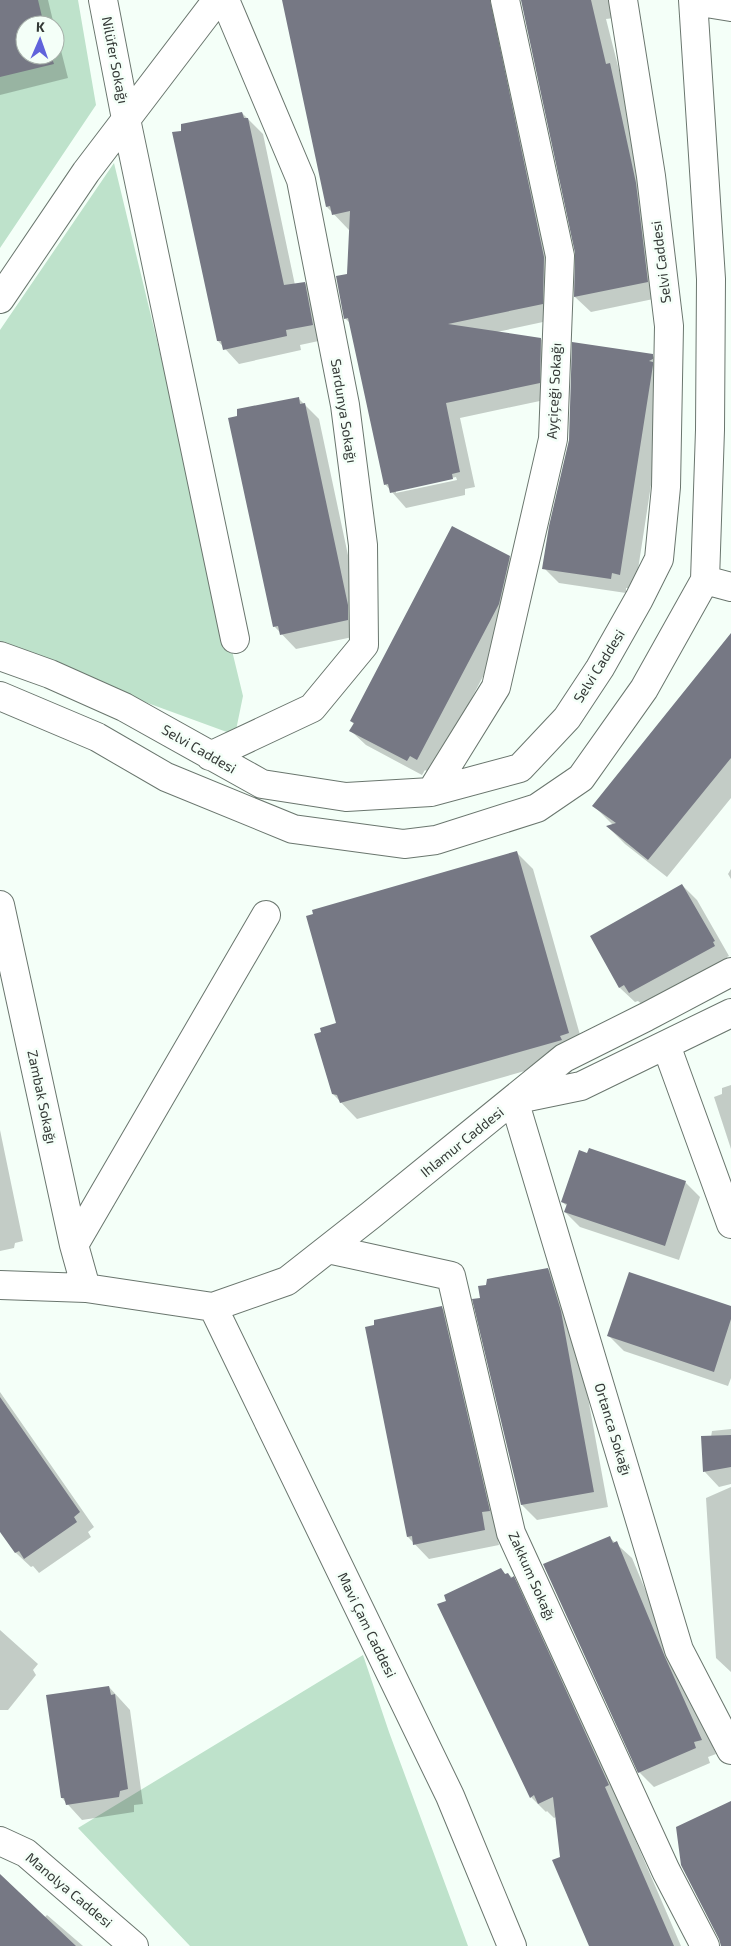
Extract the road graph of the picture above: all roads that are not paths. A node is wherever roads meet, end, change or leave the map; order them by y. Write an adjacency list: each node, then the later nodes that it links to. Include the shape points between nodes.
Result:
1 (103, 0): 8 (street, Nilüfer Sokağı)
2 (217, 0): 8 (street)
3 (225, 0): 15 (street, Sardunya Sokağı, via 301,180 345,405 363,545 364,645 312,708)
4 (505, 0): 16 (street, Ayçiçeği Sokağı, via 560,256 553,439 496,687)
5 (623, 0): 16 (street, Selvi Caddesi, via 651,176 669,326 666,487 660,559 567,718 520,768)
6 (693, 0): 7 (street); 10 (street, via 711,280)
7 (731, 7)
8 (126, 119): 9 (street); 12 (street, Nilüfer Sokağı)
9 (0, 299)
10 (705, 580): 11 (street); 14 (street, via 644,689 580,778 536,808 436,840 404,844 293,829 166,777 97,737)
11 (731, 587)
12 (235, 639)
13 (0, 656): 15 (street, Selvi Caddesi, via 124,707)
14 (0, 696)
15 (210, 756): 16 (street, Selvi Caddesi, via 262,784 346,797)
16 (431, 792)
17 (0, 906): 24 (street, Zambak Sokağı)
18 (266, 915): 24 (street)
19 (731, 972): 22 (street, via 564,1058)
20 (731, 1013): 21 (street, Ihlamur Caddesi)
21 (666, 1046): 22 (street, Ihlamur Caddesi, via 581,1086); 23 (street)
22 (514, 1100): 25 (street, Ihlamur Caddesi); 29 (street, Ortanca Sokağı, via 680,1650)
23 (731, 1224)
24 (74, 1245): 27 (street, Zambak Sokağı)
25 (328, 1250): 28 (street, Ihlamur Caddesi, via 287,1281); 33 (street, Zakkum Sokağı, via 451,1276 511,1533 666,1871)
26 (0, 1285): 27 (street)
27 (86, 1288): 28 (street)
28 (213, 1307): 32 (street, Mavi Çam Caddesi, via 450,1796)
29 (731, 1750)
30 (0, 1841): 31 (street, Manolya Caddesi, via 26,1852)
31 (134, 1946)
32 (512, 1946)
33 (705, 1946)

